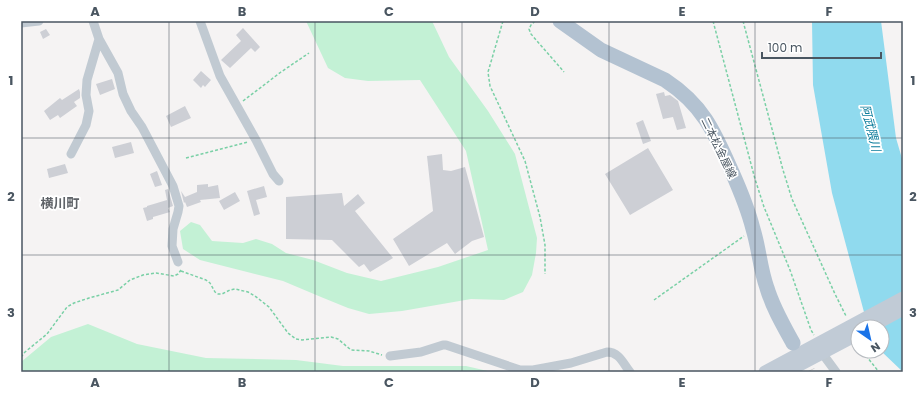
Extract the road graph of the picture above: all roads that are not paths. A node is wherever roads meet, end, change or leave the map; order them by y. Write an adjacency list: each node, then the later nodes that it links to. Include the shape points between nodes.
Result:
1 (39, 21): 5 (street)
2 (93, 21): 6 (street)
3 (200, 21): 8 (street, via 220,76)
4 (560, 21): 14 (main road, 二本松金屋線, via 601,50 665,80 692,101 707,120 737,184 753,229 767,289)
5 (21, 23)
6 (99, 39): 7 (street, via 87,80 89,111 86,125); 9 (street, via 118,73 123,94 131,111 173,186 179,206 172,246)
7 (71, 154)
8 (279, 181)
9 (179, 267)
10 (903, 298): 15 (street)
11 (903, 309): 12 (street)
12 (885, 319)
13 (850, 337): 15 (street)
14 (793, 343)
15 (825, 345): 18 (street); 19 (street); 20 (street)
16 (390, 356): 17 (street, via 421,352 446,345 520,370 533,370 613,352)
17 (630, 372)
18 (764, 372)
19 (786, 372)
20 (836, 372)

